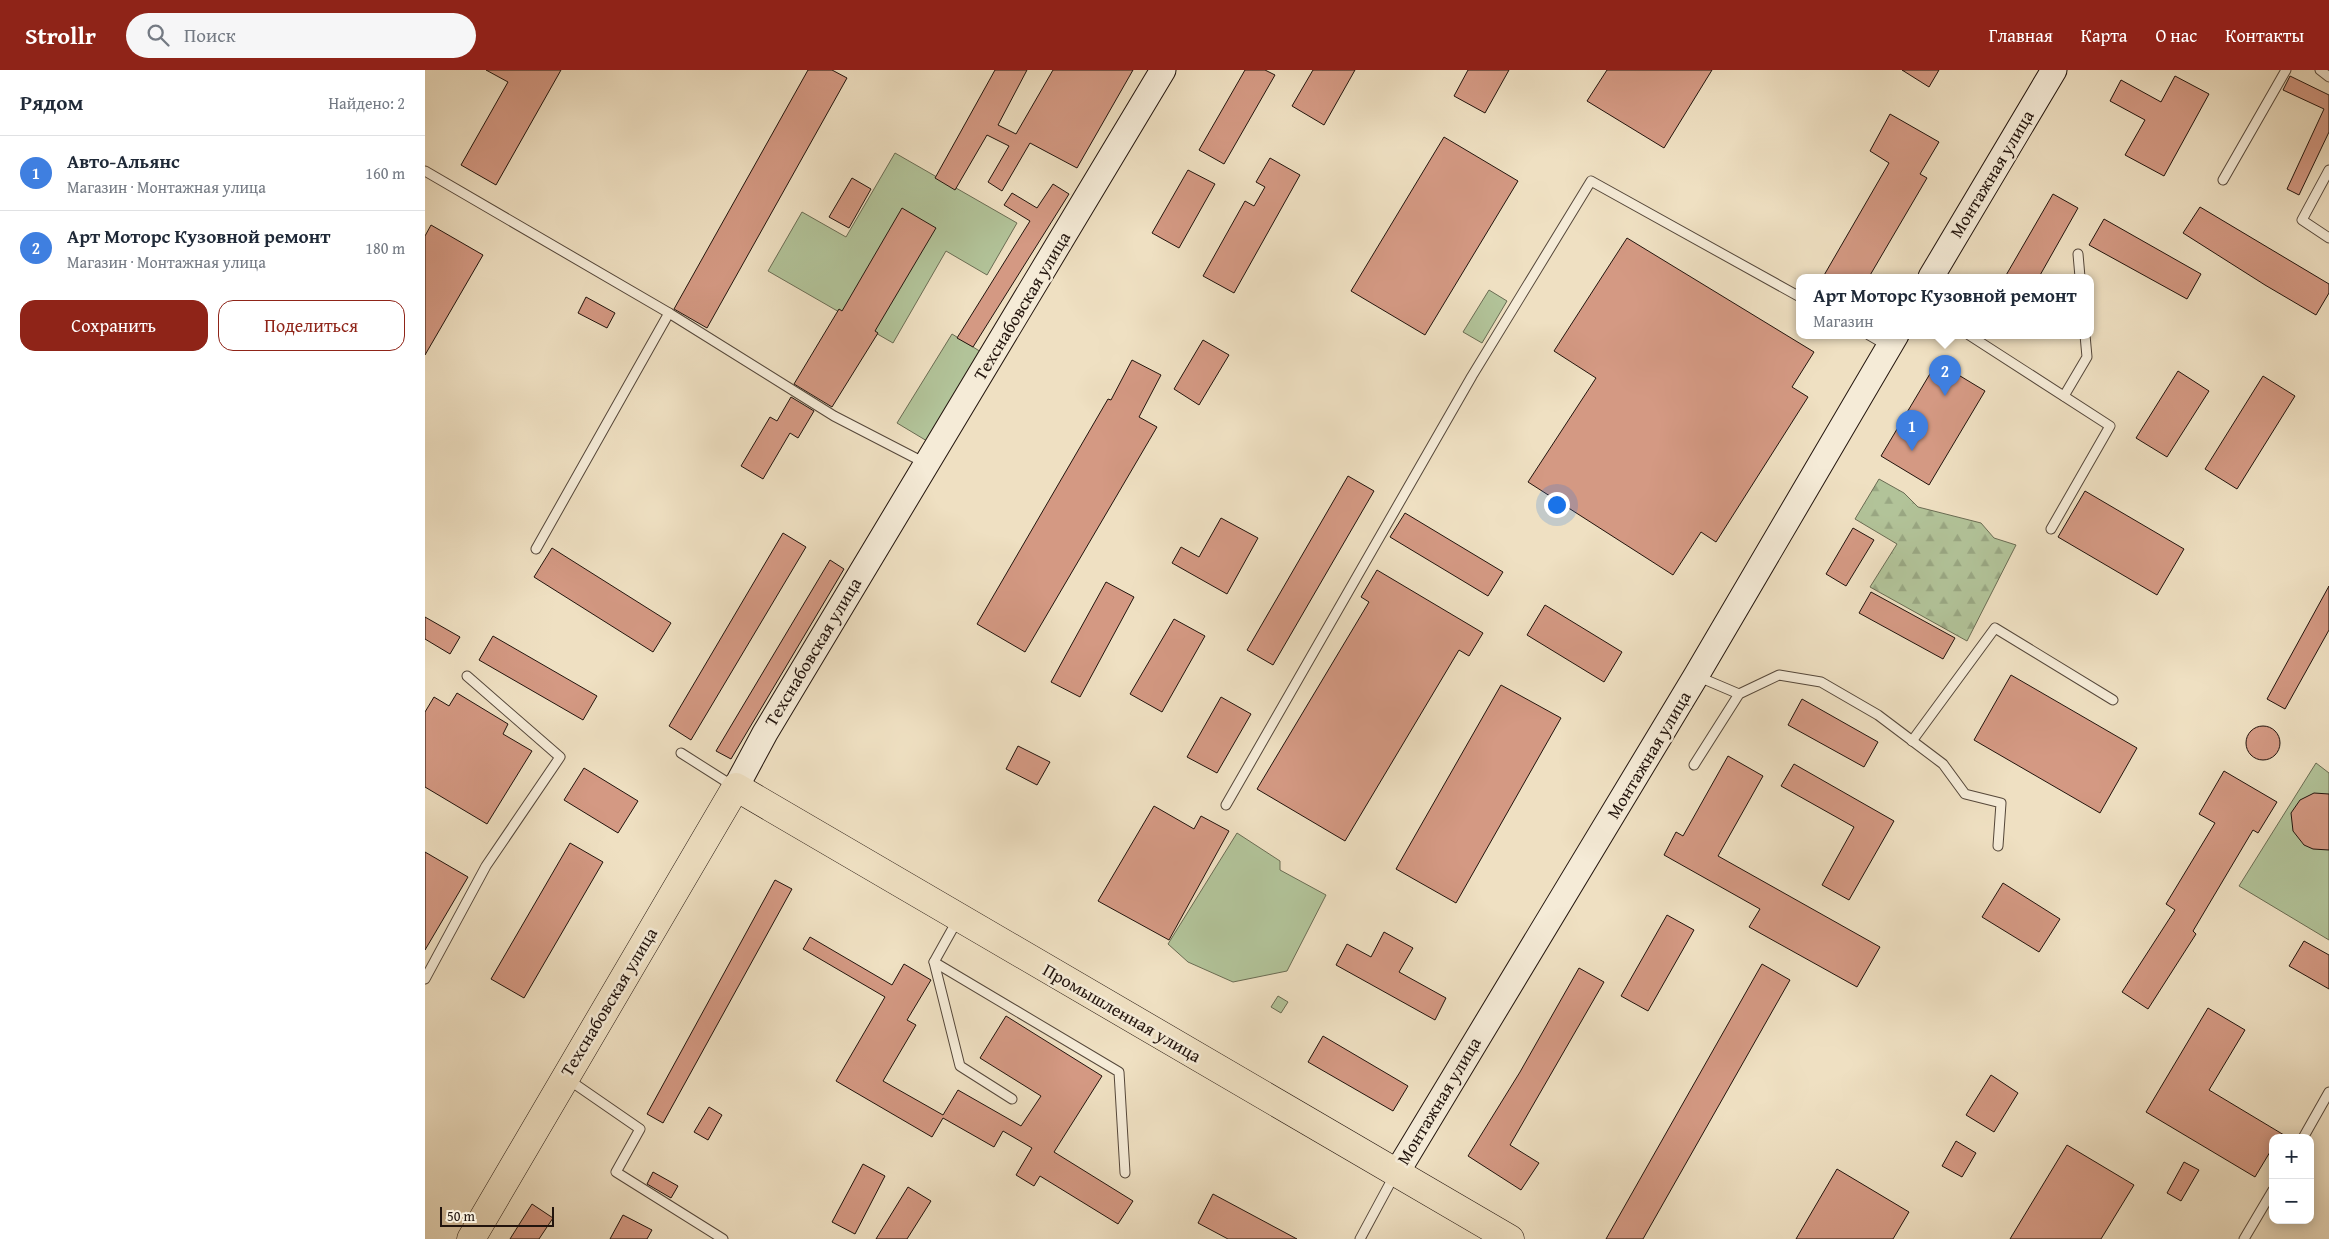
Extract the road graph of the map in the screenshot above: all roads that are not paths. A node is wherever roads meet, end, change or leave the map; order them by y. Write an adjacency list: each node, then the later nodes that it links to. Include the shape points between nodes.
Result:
1 (1163, 70): 19 (street, Техснабовская улица)
2 (2054, 70): 11 (street, Монтажная улица)
3 (2286, 70): 8 (lane)
4 (2320, 70): 5 (lane)
5 (2329, 77)
6 (2329, 170): 9 (lane, via 2302,220)
7 (425, 171): 14 (lane)
8 (2223, 180)
9 (2329, 238)
10 (2078, 254): 12 (lane)
11 (1933, 274)
12 (2080, 274)
13 (1796, 295): 30 (lane, via 1591,182 1472,376)
14 (669, 314): 19 (lane, via 834,416); 21 (lane)
15 (1884, 339): 23 (street, Монтажная улица)
16 (1975, 339): 18 (lane)
17 (2085, 339): 18 (lane, via 2087,357)
18 (2064, 396): 20 (lane, via 2109,426)
19 (927, 465): 29 (street, Техснабовская улица, via 765,732)
20 (2051, 529)
21 (536, 549)
22 (467, 676): 34 (lane, via 560,757 486,866)
23 (1696, 676): 24 (lane); 39 (street, Монтажная улица)
24 (1739, 694): 26 (lane, via 1779,675 1821,682 1878,715); 28 (lane)
25 (2113, 700): 26 (lane, via 1995,628)
26 (1912, 741): 31 (lane, via 1943,764 1965,794 2001,803)
27 (681, 753): 29 (lane)
28 (1694, 764)
29 (736, 787): 32 (main road, Промышленная улица); 35 (main road, Техснабовская улица)
30 (1226, 805)
31 (1999, 846)
32 (958, 919): 33 (lane); 39 (main road, Промышленная улица)
33 (934, 962): 37 (lane, via 960,1066); 40 (lane, via 1119,1072)
34 (425, 978)
35 (564, 1077): 42 (main road, Техснабовская улица); 43 (lane, via 640,1129 616,1172)
36 (2329, 1092): 38 (lane)
37 (1012, 1099)
38 (2305, 1134)
39 (1397, 1172): 44 (lane); 45 (main road, Промышленная улица)
40 (1125, 1173)
41 (2269, 1197): 46 (lane)
42 (471, 1239)
43 (723, 1239)
44 (1360, 1239)
45 (1510, 1239)
46 (2244, 1239)

